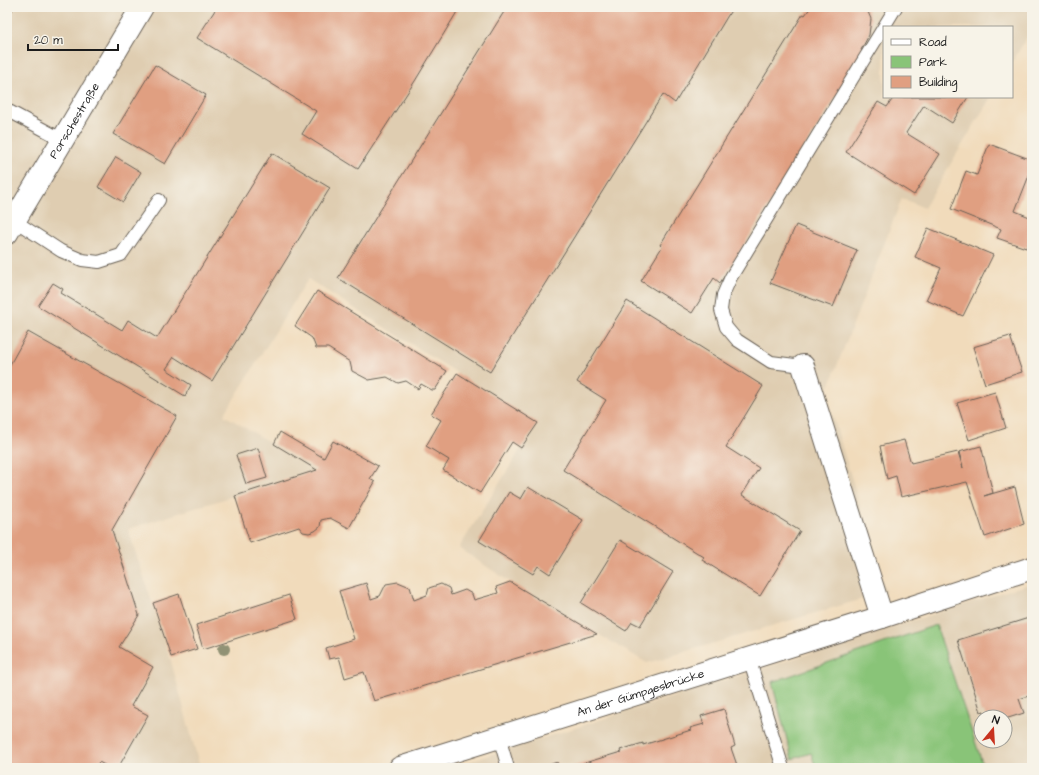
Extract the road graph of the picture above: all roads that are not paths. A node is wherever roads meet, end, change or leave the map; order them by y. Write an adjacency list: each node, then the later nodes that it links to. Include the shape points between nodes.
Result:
1 (142, 7): 6 (street, Porschestraße)
2 (896, 7): 3 (lane)
3 (884, 26)
4 (883, 28): 9 (lane, via 731,277 723,295 721,310 726,327 737,340 771,362)
5 (7, 110): 6 (lane)
6 (63, 140): 8 (street, Porschestraße)
7 (159, 200): 8 (lane, via 122,255 99,262 82,260)
8 (11, 227)
9 (802, 366): 11 (street)
10 (1032, 568): 11 (street, An der Gümpgesbrücke)
11 (882, 617): 12 (street, An der Gümpgesbrücke)
12 (749, 658): 13 (street, An der Gümpgesbrücke); 16 (lane)
13 (499, 737): 14 (street, An der Gümpgesbrücke); 15 (lane)
14 (400, 768)
15 (508, 768)
16 (783, 768)

